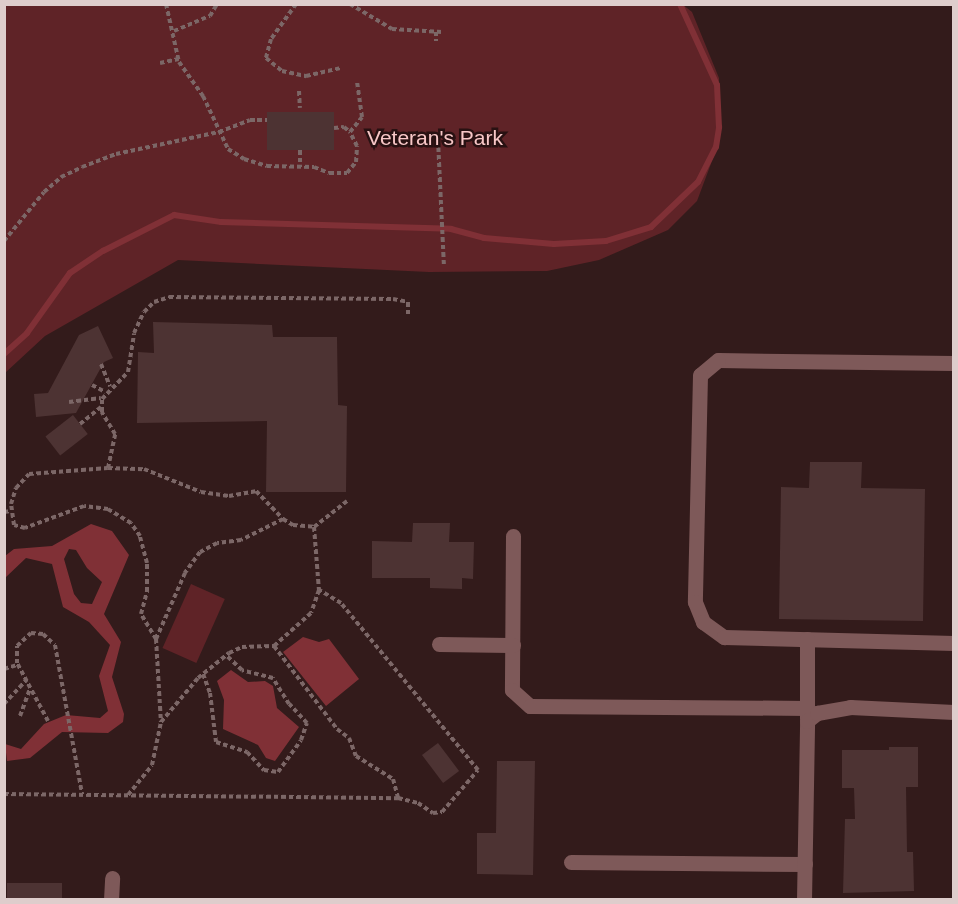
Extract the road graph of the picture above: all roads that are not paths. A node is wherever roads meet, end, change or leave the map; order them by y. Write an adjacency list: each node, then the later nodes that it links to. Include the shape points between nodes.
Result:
1 (954, 363): 3 (street, via 718,360 700,375 695,602 703,622 724,637)
2 (513, 536): 6 (street)
3 (807, 639): 5 (street); 8 (street)
4 (440, 644): 6 (street)
5 (954, 644)
6 (513, 645): 8 (street, via 512,690 530,706)
7 (954, 712): 8 (street, via 850,707)
8 (810, 714): 10 (street)
9 (571, 862): 10 (street)
10 (805, 864): 13 (street)
11 (112, 878): 12 (street)
12 (111, 900)
13 (804, 900)

